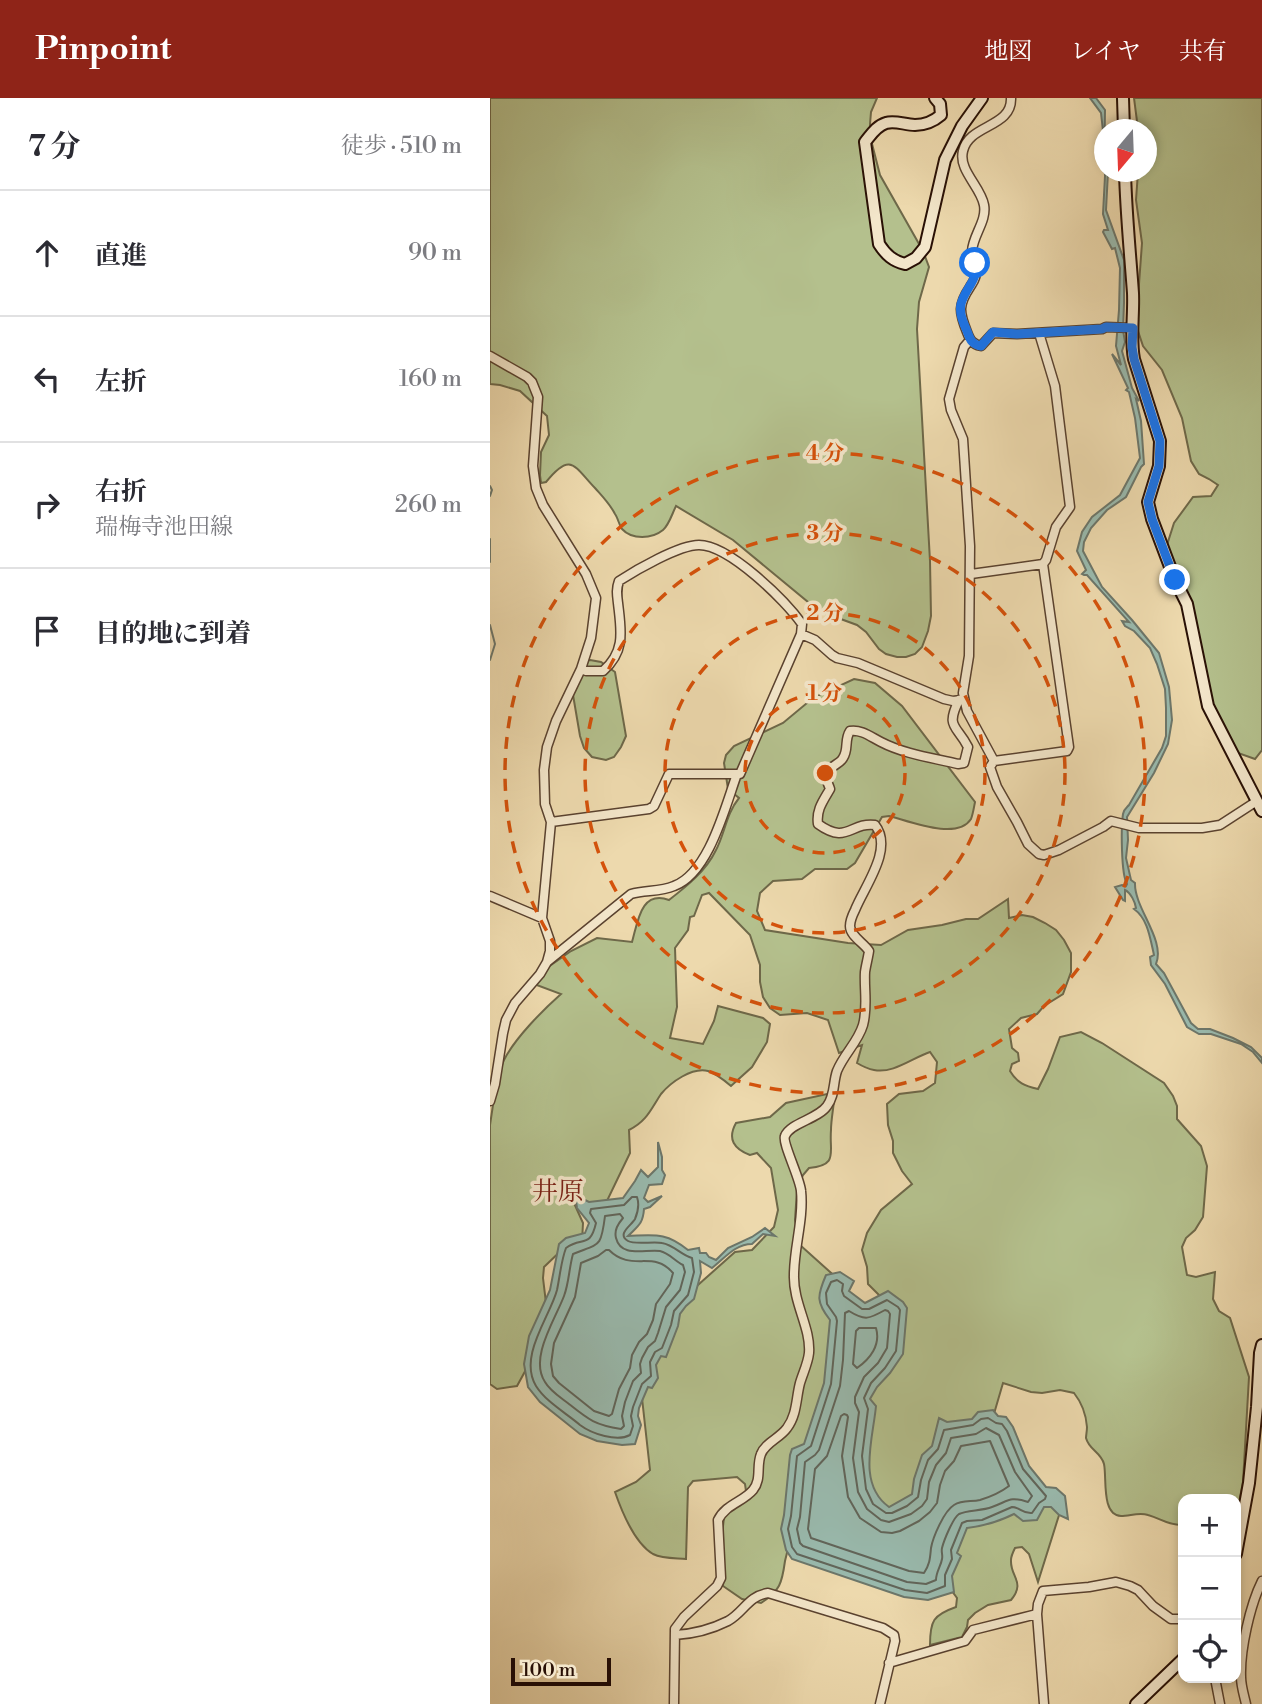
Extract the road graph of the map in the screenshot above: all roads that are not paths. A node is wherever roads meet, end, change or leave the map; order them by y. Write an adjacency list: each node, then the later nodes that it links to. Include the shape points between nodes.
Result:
1 (935, 98): 2 (main road, via 942,115 915,125 887,122 865,142 879,244 895,261 905,264 925,247 945,160)
2 (982, 98)
3 (1011, 98): 9 (street, via 1003,117 973,135 962,151 984,204 972,252 977,270 960,305)
4 (1124, 98): 5 (main road)
5 (1124, 119)
6 (1125, 182): 7 (main road)
7 (1133, 328): 8 (street); 18 (main road, via 1134,359 1160,441 1159,466 1148,502 1152,519 1187,604 1208,706)
8 (1039, 333): 9 (street, via 993,332 981,346); 11 (street, via 1055,386 1070,507 1056,527)
9 (970, 340): 12 (street, via 948,398 964,448)
10 (490, 356): 14 (street, via 532,382 538,397 536,488 596,598 591,638)
11 (1043, 564): 12 (street); 16 (street, via 1069,747 1067,751)
12 (971, 574): 15 (street, via 969,656)
13 (801, 634): 14 (street, via 802,624 789,607 744,566 716,550 691,546 620,581 618,652 603,671); 15 (street, via 837,658 944,699); 17 (street)
14 (580, 669): 19 (street, via 548,747 545,804)
15 (962, 700): 16 (street); 30 (street, via 952,718 968,747 964,763 890,747 854,729 845,738 844,758 825,776 830,789 819,807 818,824 840,834 875,825 881,839 874,873 849,925 869,951 863,1026 839,1067 827,1107 784,1138 801,1191 794,1276 809,1355 792,1420 760,1456 755,1488 718,1520 721,1578 684,1617)
16 (994, 761): 18 (street, via 990,767 997,787 1028,844 1044,855 1111,821 1134,827 1186,829 1220,825)
17 (737, 774): 19 (street, via 669,774 649,809); 22 (street, via 711,844 687,880 674,887 631,894)
18 (1259, 806)
19 (551, 822): 21 (street)
20 (490, 896): 21 (street)
21 (542, 918): 22 (street, via 550,941)
22 (547, 962): 23 (street, via 506,1020)
23 (493, 1084): 24 (street)
24 (490, 1101)
25 (1262, 1345): 26 (main road)
26 (1241, 1527)
27 (1262, 1581): 39 (street, via 1244,1639 1241,1678)
28 (1037, 1614): 29 (street, via 1043,1591 1116,1582 1138,1590 1153,1606); 31 (street, via 973,1630 965,1641); 36 (street)
29 (1178, 1619)
30 (676, 1635): 31 (street, via 730,1620 753,1598 768,1593 891,1632 895,1641); 34 (street)
31 (889, 1663): 35 (street)
32 (1178, 1664): 37 (main road)
33 (1215, 1683): 38 (street)
34 (674, 1704)
35 (880, 1704)
36 (1044, 1704)
37 (1136, 1704)
38 (1220, 1704)
39 (1246, 1704)

